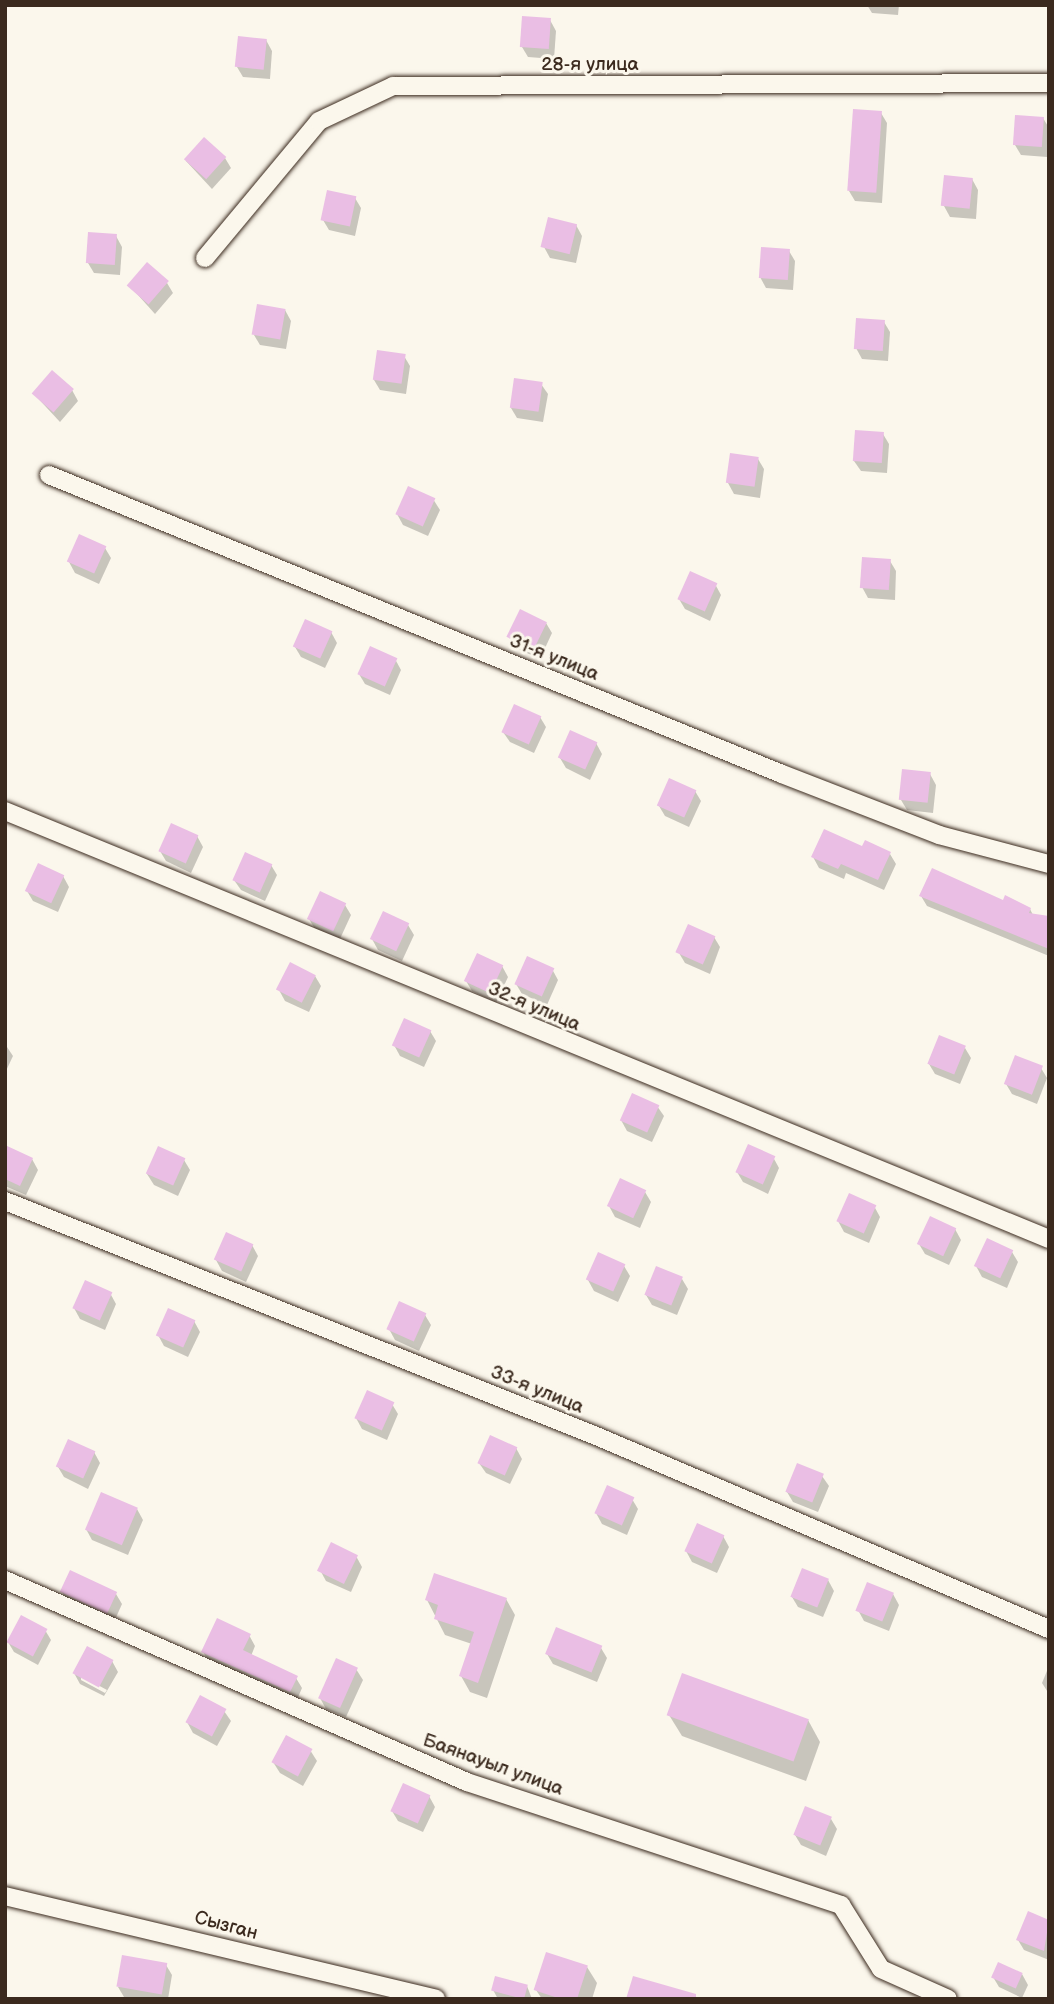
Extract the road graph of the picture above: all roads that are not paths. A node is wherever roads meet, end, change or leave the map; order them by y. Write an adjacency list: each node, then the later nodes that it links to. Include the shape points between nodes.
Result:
1 (1049, 83): 2 (street, 28-я улица, via 393,86 319,121)
2 (205, 258)
3 (49, 475): 5 (street, 31-я улица, via 794,779 939,835)
4 (5, 811): 7 (street, 32-я улица)
5 (1049, 864)
6 (5, 1201): 9 (street, 33-я улица, via 594,1435)
7 (1049, 1239)
8 (5, 1580): 12 (street, Баянауыл улица, via 467,1782 841,1905 881,1969)
9 (1049, 1629)
10 (5, 1896): 11 (street, Сызган)
11 (436, 1999)
12 (948, 1999)

